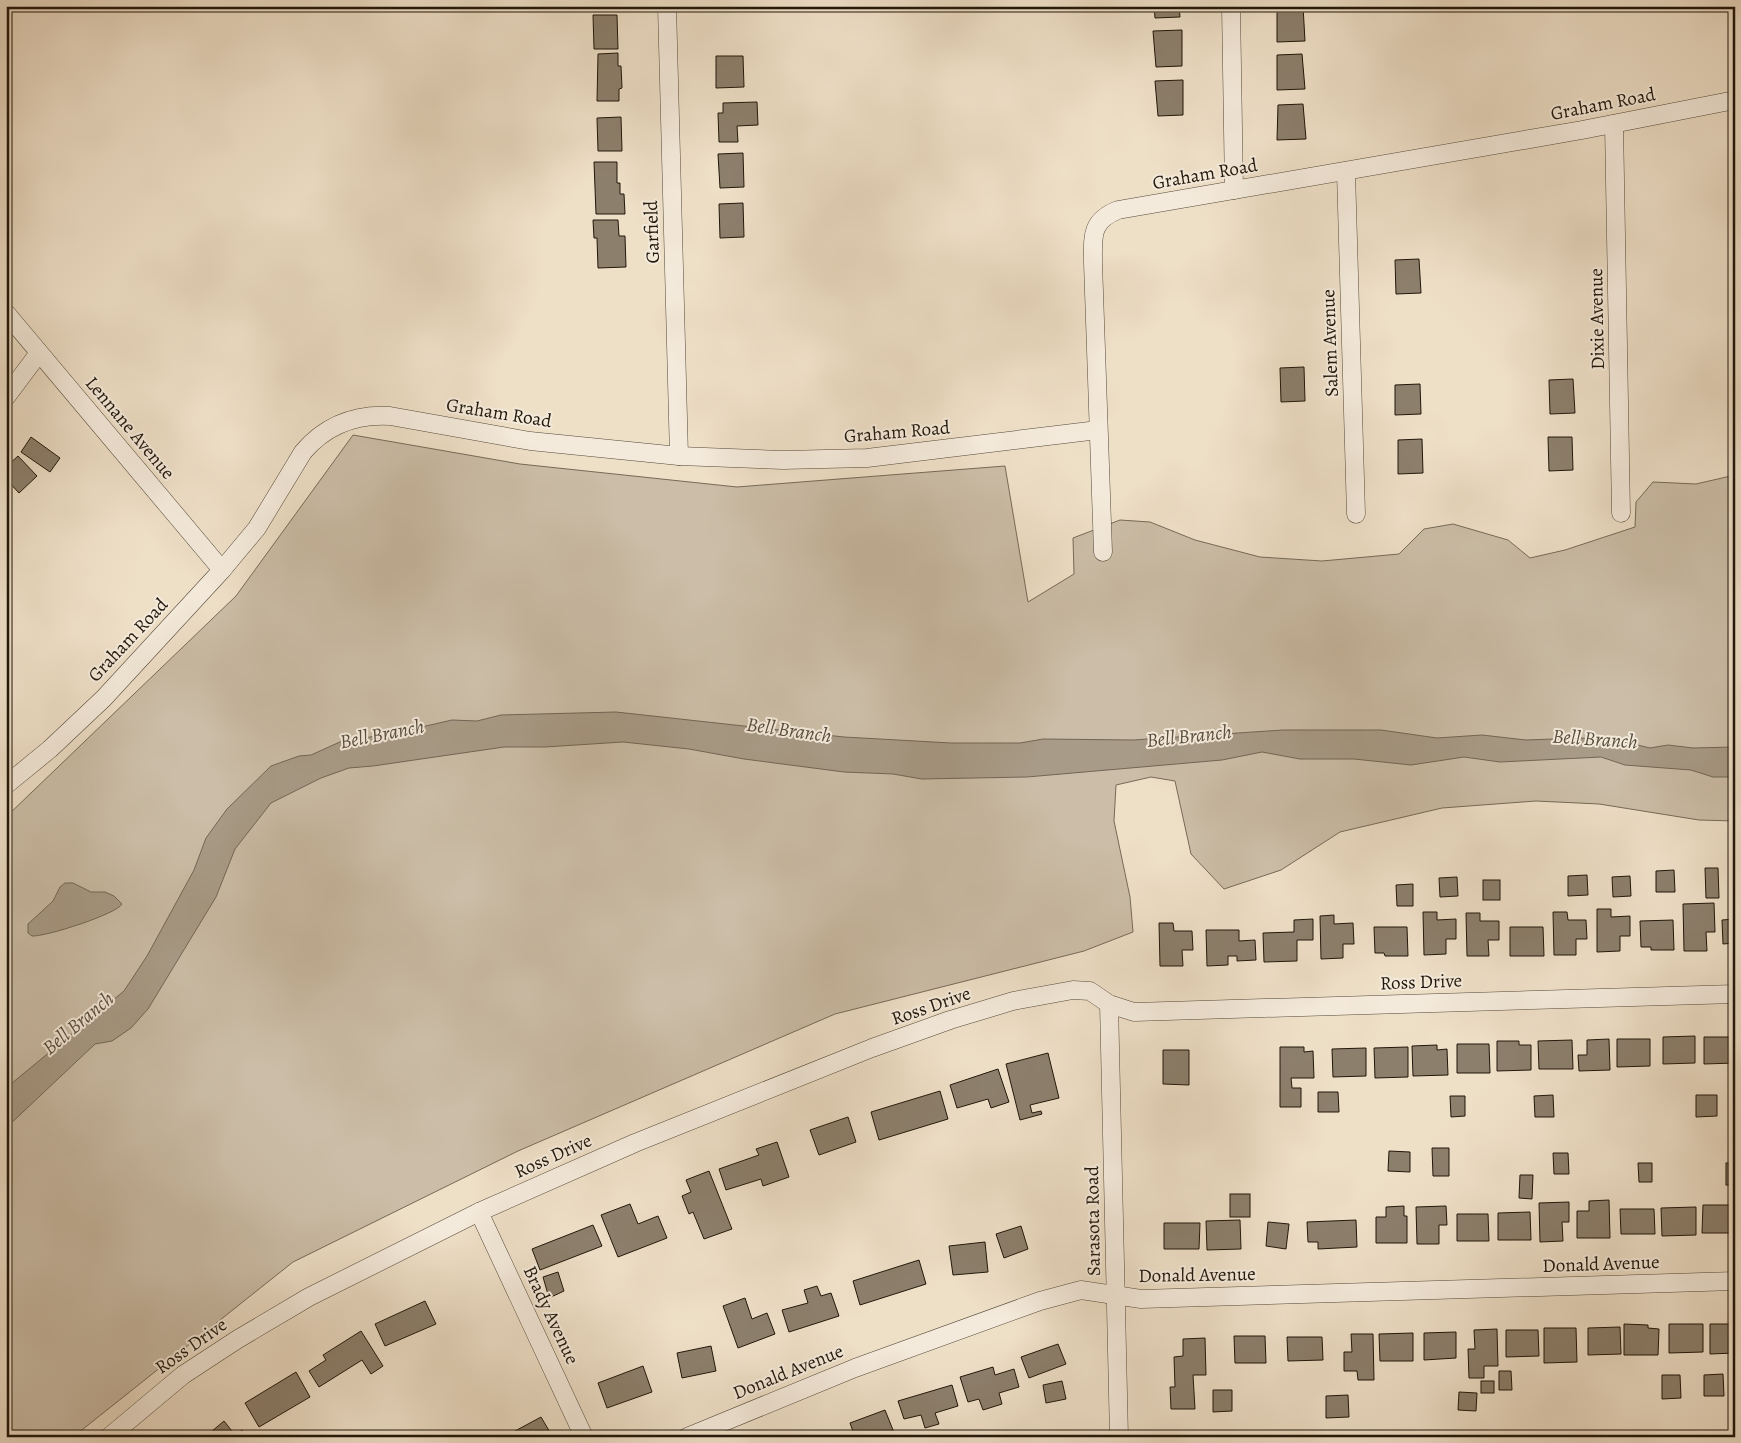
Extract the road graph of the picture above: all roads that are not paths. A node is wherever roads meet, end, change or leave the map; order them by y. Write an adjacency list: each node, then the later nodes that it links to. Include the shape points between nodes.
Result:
1 (667, 6): 11 (street, Garfield)
2 (1231, 6): 6 (street)
3 (1735, 100): 4 (street, Graham Road)
4 (1614, 124): 5 (street, Graham Road); 12 (street, Dixie Avenue)
5 (1346, 172): 6 (street, Graham Road); 13 (street, Salem Avenue)
6 (1234, 190): 10 (street, Graham Road, via 1118,210 1105,215 1097,224 1093,235 1093,263)
7 (6, 313): 8 (street, Lennane Avenue)
8 (39, 353): 9 (street); 15 (street, Lennane Avenue)
9 (6, 397)
10 (1098, 430): 11 (street, Graham Road, via 867,458 783,460); 14 (street)
11 (679, 456): 15 (street, Graham Road, via 530,441 390,416 354,418 332,426 302,452 257,528)
12 (1621, 513)
13 (1356, 514)
14 (1103, 552)
15 (222, 570): 16 (street, Graham Road, via 104,698)
16 (6, 785)
17 (1735, 994): 18 (street, Ross Drive, via 1134,1012)
18 (1109, 1004): 19 (street, Ross Drive, via 1090,992 1073,990 1013,1001 959,1018 872,1048 635,1143); 21 (street, Sarasota Road)
19 (479, 1212): 22 (street, Ross Drive, via 309,1297 238,1339 183,1376); 23 (street, Brady Avenue)
20 (1735, 1281): 21 (street, Donald Avenue, via 1141,1299)
21 (1115, 1294): 24 (street, Donald Avenue, via 1081,1290 1005,1313 837,1375); 25 (street, Sarasota Road)
22 (109, 1437)
23 (584, 1437)
24 (687, 1437)
25 (1119, 1437)

